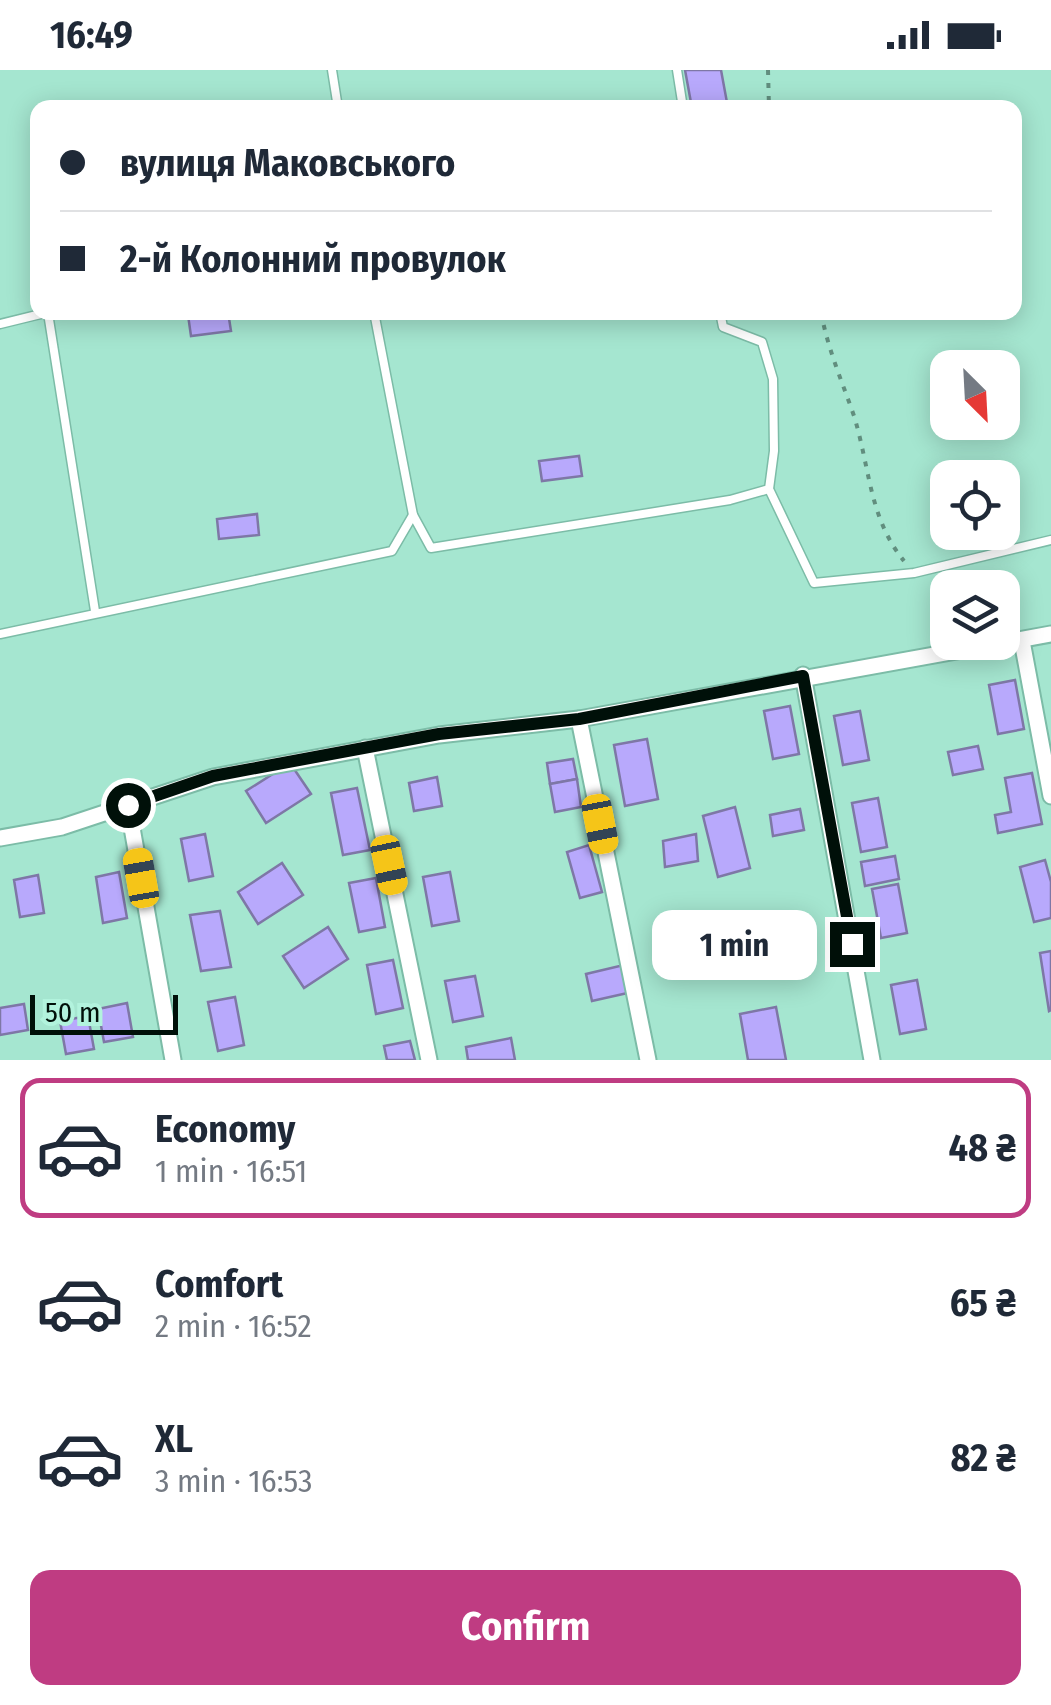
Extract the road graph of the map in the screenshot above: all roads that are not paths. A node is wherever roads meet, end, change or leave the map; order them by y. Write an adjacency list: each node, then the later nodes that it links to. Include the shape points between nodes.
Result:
1 (332, 70): 3 (lane)
2 (677, 70): 4 (lane)
3 (337, 100)
4 (682, 100)
5 (30, 316): 9 (lane)
6 (49, 320): 13 (lane)
7 (375, 320): 11 (lane)
8 (722, 320): 10 (lane, via 723,327 762,342 772,379)
9 (0, 324)
10 (769, 489): 11 (lane, via 430,548); 12 (lane, via 814,583 914,572)
11 (412, 515): 13 (lane, via 392,551)
12 (1051, 540)
13 (96, 611): 14 (lane)
14 (0, 634)
15 (1051, 634): 16 (street)
16 (1022, 641): 17 (street); 20 (street)
17 (803, 676): 18 (street); 26 (street)
18 (579, 719): 19 (street); 25 (street)
19 (365, 748): 21 (street, via 213,776); 24 (street)
20 (1051, 796)
21 (128, 805): 22 (street, via 62,828); 23 (street)
22 (0, 838)
23 (173, 1060)
24 (429, 1060)
25 (648, 1060)
26 (872, 1060)

